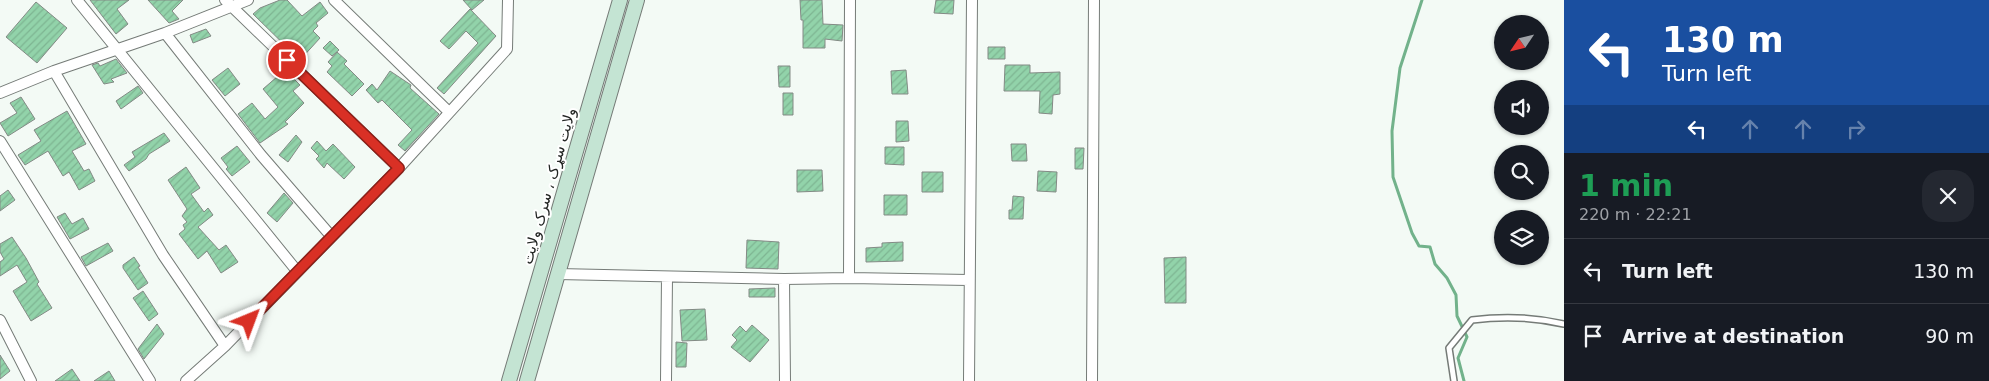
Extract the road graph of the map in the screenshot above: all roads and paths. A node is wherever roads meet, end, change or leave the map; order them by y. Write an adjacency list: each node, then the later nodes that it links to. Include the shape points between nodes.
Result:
1 (77, 0): 12 (street)
2 (248, 0): 10 (street)
3 (334, 0): 15 (street)
4 (508, 0): 15 (street, via 507,49)
5 (620, 0): 31 (main road, ولایت سړک ، سرک ولایت)
6 (637, 0): 20 (main road)
7 (850, 0): 22 (street)
8 (972, 0): 24 (street)
9 (1094, 0): 36 (street)
10 (228, 3): 11 (street); 17 (street)
11 (165, 33): 12 (street); 18 (street, via 261,155)
12 (118, 50): 13 (street); 19 (street)
13 (54, 72): 14 (street); 27 (street, via 163,255)
14 (0, 93)
15 (449, 112): 17 (street)
16 (0, 141): 29 (street)
17 (399, 168): 18 (street)
18 (331, 236): 19 (street)
19 (298, 271): 27 (street)
20 (558, 274): 21 (street); 32 (main road)
21 (667, 277): 23 (street); 33 (street)
22 (849, 278): 23 (street); 24 (street)
23 (784, 279): 34 (street)
24 (969, 280): 35 (street)
25 (0, 320): 28 (street)
26 (1564, 324): 37 (lane, via 1543,319 1472,320 1449,348)
27 (225, 346): 30 (street)
28 (31, 381)
29 (150, 381)
30 (186, 381)
31 (508, 381)
32 (527, 381)
33 (666, 381)
34 (785, 381)
35 (969, 381)
36 (1092, 381)
37 (1454, 381)

